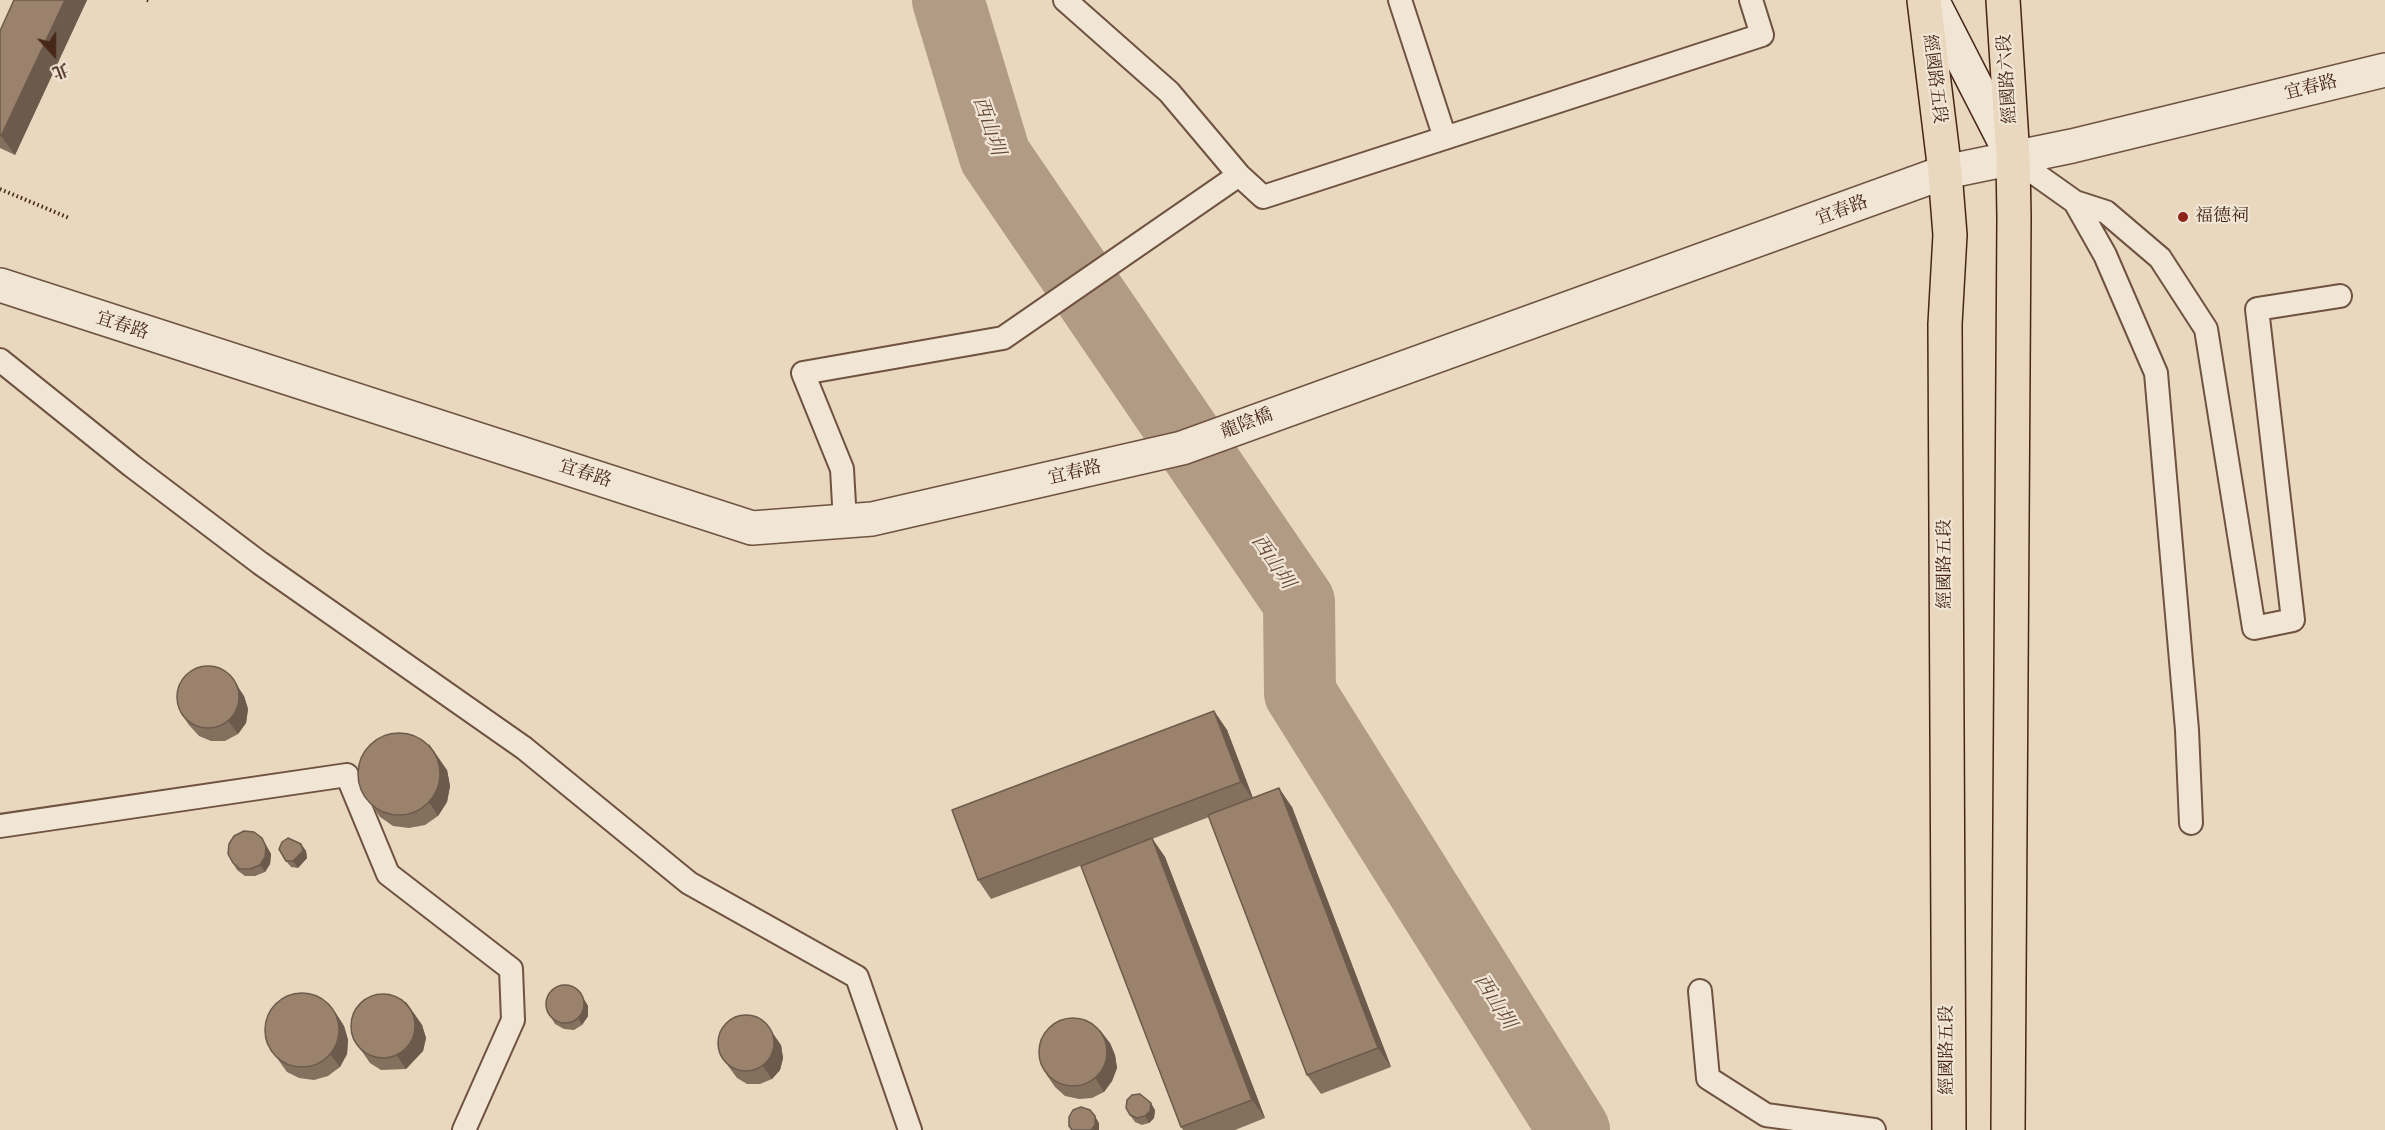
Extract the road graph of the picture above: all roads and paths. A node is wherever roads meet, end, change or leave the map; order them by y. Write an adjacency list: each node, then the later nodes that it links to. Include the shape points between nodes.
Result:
1 (1065, 0): 11 (lane, via 1169,92)
2 (1400, 0): 8 (lane)
3 (1751, 0): 8 (lane, via 1762,35)
4 (1924, 0): 10 (main road, 經國路五段)
5 (1932, 0): 9 (street)
6 (2003, 0): 9 (main road, 經國路六段)
7 (2385, 70): 9 (street, 宜春路)
8 (1444, 138): 11 (lane, via 1263,197)
9 (2013, 158): 10 (street, 宜春路); 13 (lane); 29 (main road)
10 (1946, 172): 18 (street, 宜春路, via 1615,294); 28 (main road, 經國路五段, via 1950,235 1945,324)
11 (1239, 175): 20 (lane, via 1004,338 803,372 842,469)
12 (0, 189): 14 (path)
13 (2075, 202): 16 (lane, via 2106,212 2160,258 2206,329 2254,628 2293,620 2257,309); 21 (lane, via 2105,255 2156,373 2187,730)
14 (69, 218)
15 (0, 285): 20 (street, 宜春路, via 752,528)
16 (2340, 297)
17 (0, 360): 26 (lane, via 260,563 525,748 689,883 857,977)
18 (1312, 399): 19 (street, 龍陰橋)
19 (1182, 448): 20 (street, 宜春路)
20 (845, 522)
21 (2191, 823)
22 (0, 826): 25 (lane, via 347,775 388,874 511,969 513,1020)
23 (1700, 991): 24 (lane, via 1708,1078)
24 (1766, 1122): 27 (lane)
25 (464, 1130)
26 (910, 1130)
27 (1874, 1130)
28 (1949, 1130)
29 (2008, 1130)

